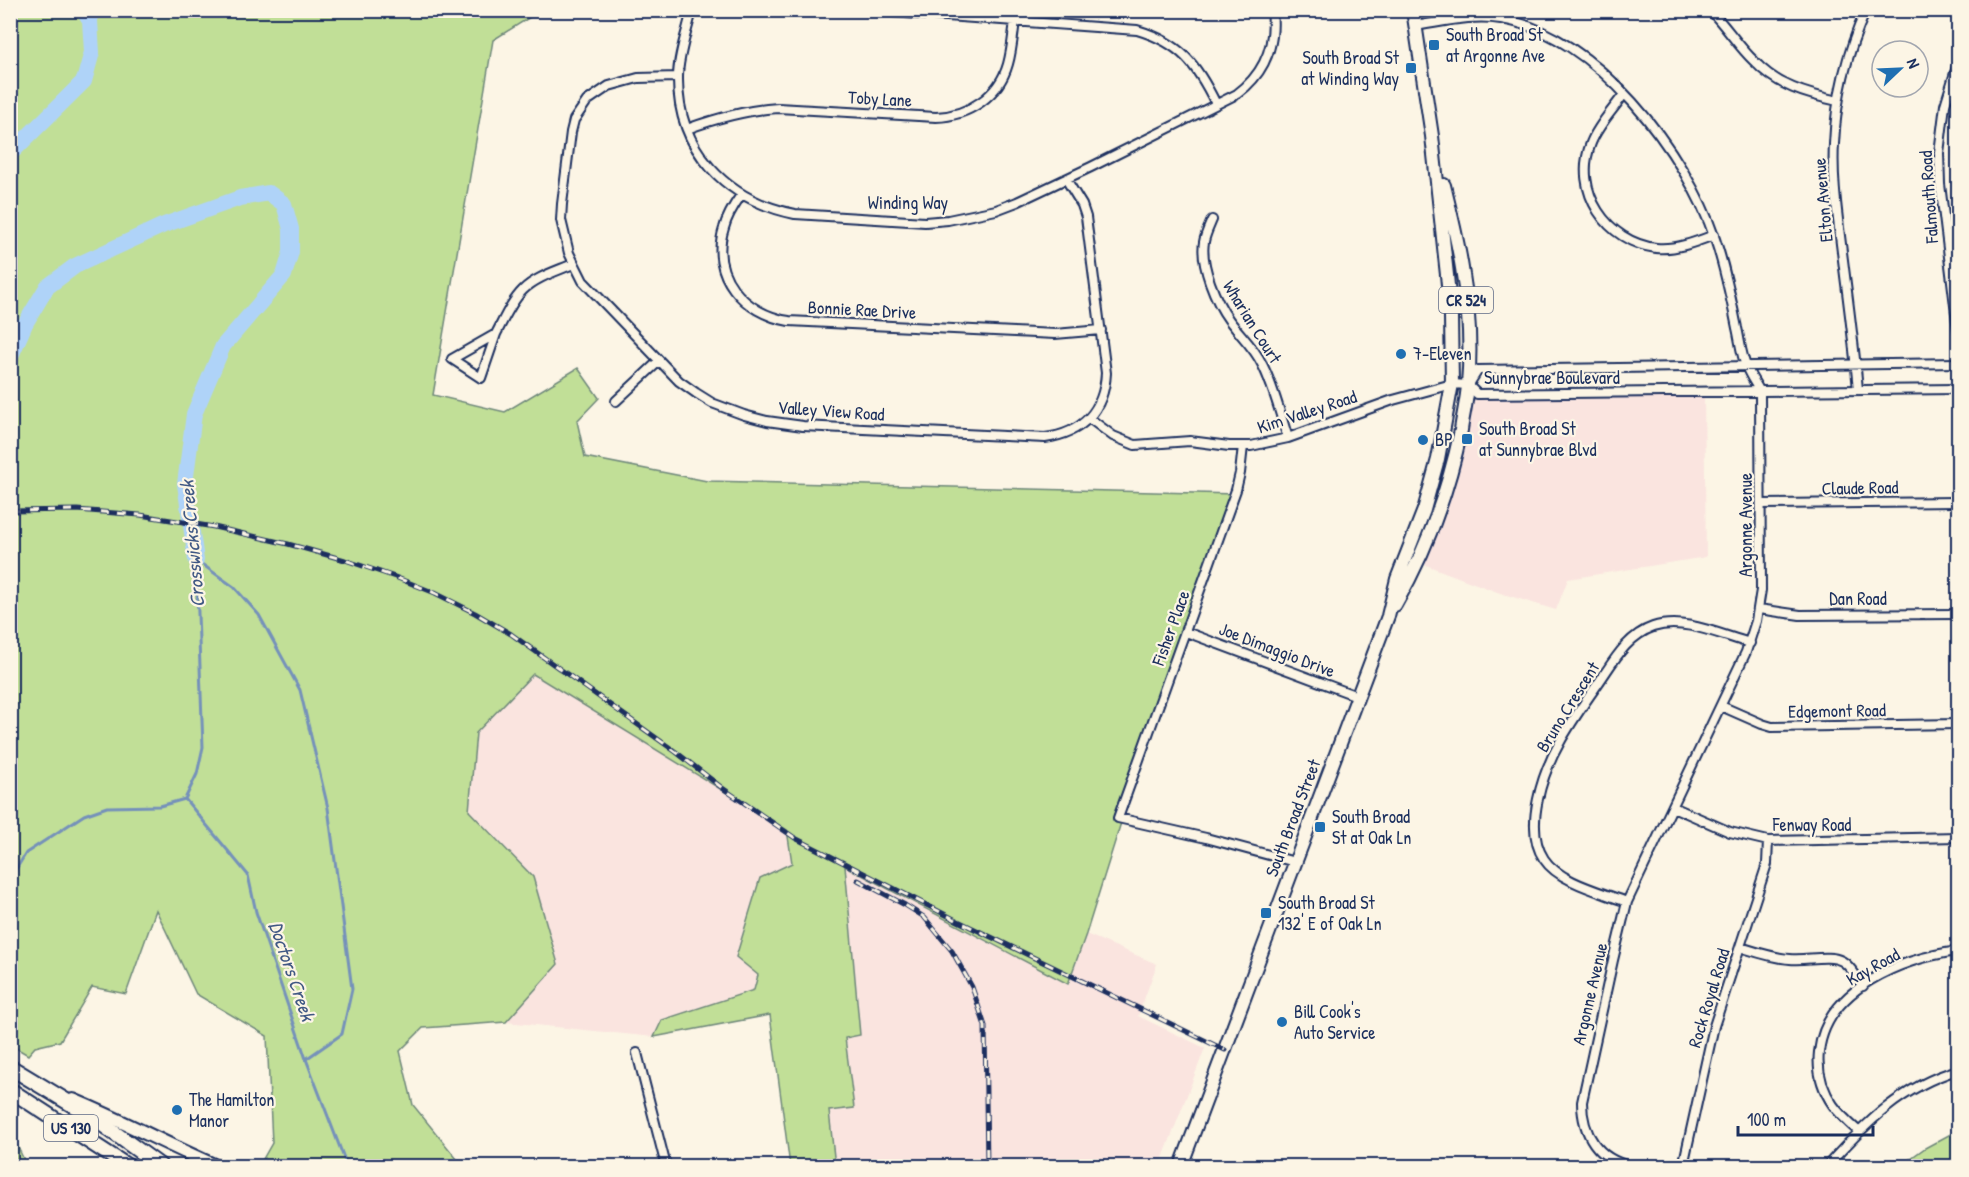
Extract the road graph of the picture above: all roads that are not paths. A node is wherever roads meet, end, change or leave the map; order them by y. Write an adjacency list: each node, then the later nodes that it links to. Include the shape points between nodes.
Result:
1 (692, 10): 11 (street, Winding Way)
2 (864, 10): 8 (street)
3 (1285, 10): 7 (street, Winding Way)
4 (1413, 10): 9 (main road, South Broad Street / CR 524)
5 (1710, 10): 13 (street, via 1764,72 1793,89)
6 (1866, 10): 13 (street, Elton Avenue)
7 (1272, 11): 14 (street, Winding Way, via 1272,40 1262,68 1246,87)
8 (1015, 21): 14 (street, via 1152,34 1189,59); 15 (street, Toby Lane, via 1003,77 987,98 965,112 936,117 758,109)
9 (1414, 26): 12 (street, Argonne Avenue, via 1481,17 1520,23 1563,43); 16 (main road, South Broad Street / CR 524)
10 (1959, 63): 23 (street, Falmouth Road, via 1945,105 1939,153)
11 (678, 77): 15 (street, Winding Way, via 678,96); 21 (street, Valley View Road, via 622,81 597,93 579,110 571,132 561,204 564,237)
12 (1624, 94): 20 (street, Argonne Avenue, via 1678,163); 20 (street, via 1596,132 1587,157 1586,182 1598,212 1619,235 1642,245 1664,248)
13 (1838, 101): 27 (street, Elton Avenue, via 1833,177)
14 (1216, 104): 17 (street, Winding Way)
15 (687, 129): 18 (street, Winding Way, via 705,163)
16 (1432, 136): 29 (main road, South Broad Street / CR 524, via 1451,317); 30 (main road, South Broad Street / CR 524, via 1464,277)
17 (1066, 179): 18 (street, Winding Way, via 996,210 925,222 795,214); 22 (street, via 1086,217)
18 (741, 195): 22 (street, Bonnie Rae Drive, via 727,218 721,255 735,291 763,315 789,321 1055,334)
19 (1212, 220): 36 (street, Wharian Court, via 1203,243 1212,289 1228,319 1262,363)
20 (1714, 235): 28 (street, Argonne Avenue)
21 (573, 264): 24 (street, via 532,282 522,291); 25 (street, Valley View Road, via 593,293)
22 (1101, 330): 35 (street, via 1105,385)
23 (1959, 330)
24 (496, 334): 24 (street, via 482,378 452,359 487,339)
25 (659, 361): 34 (street); 35 (street, Valley View Road, via 679,381 712,403 790,425 1046,438 1069,432)
26 (1959, 363): 27 (street, Sunnybrae Boulevard)
27 (1856, 364): 28 (street, Sunnybrae Boulevard); 32 (street, Elton Avenue)
28 (1746, 366): 30 (street, Sunnybrae Boulevard, via 1478,370); 33 (street, Argonne Avenue)
29 (1452, 384): 30 (street, Kim Valley Road); 36 (street, Kim Valley Road, via 1373,406); 41 (main road, South Broad Street / CR 524)
30 (1468, 386): 33 (street, Sunnybrae Boulevard, via 1477,394); 40 (main road, South Broad Street / CR 524, via 1455,460)
31 (1959, 389): 32 (street, Sunnybrae Boulevard)
32 (1858, 390): 33 (street, Sunnybrae Boulevard)
33 (1760, 392): 39 (street, Argonne Avenue)
34 (616, 401)
35 (1089, 418): 37 (street, Kim Valley Road, via 1113,436 1135,445 1190,441)
36 (1288, 438): 37 (street, Kim Valley Road)
37 (1243, 446): 47 (street, Fisher Place, via 1236,490)
38 (1959, 502): 39 (street, Claude Road)
39 (1761, 504): 44 (street, Argonne Avenue)
40 (1441, 506): 41 (main road); 43 (main road, South Broad Street / CR 524)
41 (1424, 510): 42 (main road, South Broad Street / CR 524)
42 (1416, 530): 43 (main road); 46 (main road, South Broad Street / CR 524)
43 (1430, 536): 46 (main road, South Broad Street / CR 524)
44 (1759, 609): 45 (street, Dan Road, via 1800,615); 48 (street, Argonne Avenue)
45 (1959, 614)
46 (1388, 616): 49 (main road, South Broad Street / CR 524)
47 (1186, 632): 49 (street, Joe Dimaggio Drive); 55 (street, Fisher Place, via 1118,818)
48 (1750, 643): 50 (street, Argonne Avenue); 56 (street, Bruno Crescent, via 1684,625 1649,628 1623,649 1558,745 1537,807 1534,827 1539,850 1558,874)
49 (1358, 696): 55 (main road, South Broad Street / CR 524)
50 (1721, 706): 51 (street, Edgemont Road, via 1772,727); 52 (street, Argonne Avenue)
51 (1959, 724)
52 (1672, 807): 54 (street, Fenway Road, via 1730,832); 56 (street, Argonne Avenue)
53 (1959, 837): 54 (street, Fenway Road)
54 (1768, 841): 57 (street, Rock Royal Road, via 1767,864)
55 (1295, 862): 70 (main road, South Broad Street / CR 524)
56 (1627, 902): 71 (street, Argonne Avenue, via 1582,1113 1595,1146 1612,1160)
57 (1740, 947): 59 (street, via 1789,959 1839,959); 72 (street, Rock Royal Road, via 1714,1026)
58 (1959, 951): 59 (street, Kay Road, via 1904,964)
59 (1863, 986): 65 (street, Kay Road, via 1830,1018 1819,1056 1827,1094)
60 (637, 1053): 69 (street)
61 (10, 1067): 64 (highway, US 130)
62 (1959, 1070): 65 (street, via 1902,1095)
63 (10, 1090): 66 (highway, US 130)
64 (50, 1090): 67 (highway, US 130); 68 (main road)
65 (1858, 1131): 73 (street)
66 (127, 1167)
67 (160, 1167)
68 (216, 1167)
69 (666, 1167)
70 (1181, 1167)
71 (1630, 1167)
72 (1683, 1167)
73 (1827, 1167)

